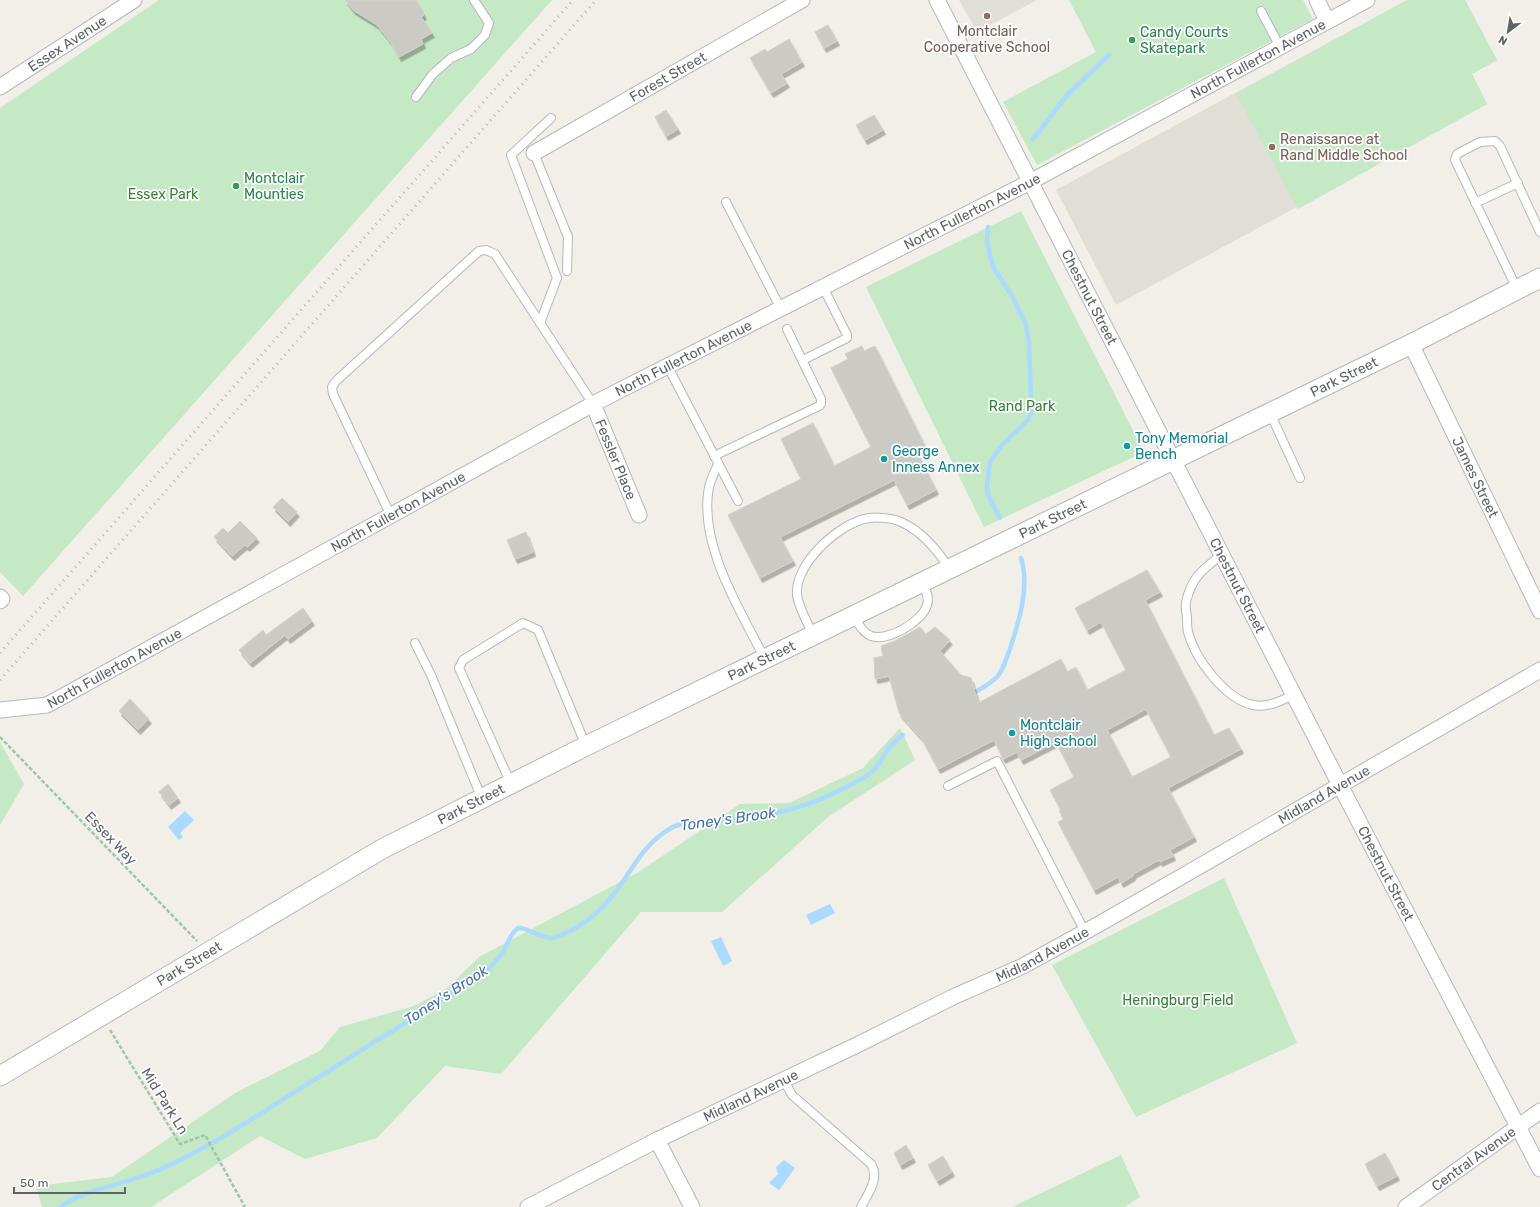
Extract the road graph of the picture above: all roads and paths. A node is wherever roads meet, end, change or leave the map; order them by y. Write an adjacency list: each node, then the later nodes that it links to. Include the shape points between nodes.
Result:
1 (134, 0): 10 (street, Essex Avenue)
2 (474, 0): 11 (lane, via 488,23 485,35 471,48 451,58 432,75)
3 (802, 0): 13 (street, Forest Street)
4 (937, 0): 14 (street, Chestnut Street)
5 (1317, 0): 8 (street)
6 (1367, 0): 8 (street, North Fullerton Avenue)
7 (1261, 11): 9 (lane)
8 (1327, 21): 9 (street, North Fullerton Avenue)
9 (1280, 47): 14 (street, North Fullerton Avenue)
10 (0, 87)
11 (416, 97)
12 (551, 118): 24 (lane, via 511,155 557,278)
13 (534, 153): 19 (lane, via 568,237)
14 (1030, 182): 21 (street, North Fullerton Avenue); 32 (street, Chestnut Street)
15 (1518, 183): 17 (lane); 17 (lane, via 1500,146 1495,141 1480,142 1457,154 1455,160); 18 (lane)
16 (726, 202): 23 (lane)
17 (1475, 203): 22 (lane)
18 (1540, 232)
19 (567, 271)
20 (1540, 278): 22 (street, Park Street)
21 (823, 287): 23 (street, North Fullerton Avenue); 27 (lane, via 847,338)
22 (1517, 290): 26 (street, Park Street)
23 (781, 309): 28 (street, North Fullerton Avenue)
24 (540, 323): 29 (lane); 37 (lane, via 495,254 486,250 479,251 336,381 332,387 333,394)
25 (787, 329): 27 (lane)
26 (1411, 344): 30 (street, Park Street); 43 (street, James Street)
27 (803, 360): 31 (lane, via 821,404)
28 (668, 367): 29 (street, North Fullerton Avenue); 31 (lane)
29 (594, 404): 36 (street, Fessler Place); 37 (street, North Fullerton Avenue)
30 (1270, 413): 32 (street, Park Street); 34 (lane)
31 (714, 456): 33 (lane)
32 (1172, 460): 38 (street, Chestnut Street); 39 (street, Park Street)
33 (718, 464): 35 (lane); 47 (lane, via 709,486 708,526 729,590)
34 (1300, 478)
35 (738, 501)
36 (639, 515)
37 (391, 516): 50 (street, North Fullerton Avenue, via 47,705)
38 (1222, 555): 49 (street, Chestnut Street); 49 (lane, via 1199,573 1185,604 1188,632 1194,648 1218,682 1235,696 1253,705 1279,702)
39 (949, 568): 40 (street, Park Street); 45 (lane, via 939,552 911,526 894,519 869,518 852,524 828,539 810,558 798,584 800,606)
40 (922, 582): 44 (street, Park Street); 44 (lane, via 928,594 928,604 924,613 896,632 874,637 860,627)
41 (0, 597): 42 (street)
42 (0, 601)
43 (1540, 611)
44 (853, 616): 45 (street, Park Street)
45 (813, 635): 47 (street, Park Street)
46 (415, 643): 56 (lane, via 431,675)
47 (766, 659): 52 (street, Park Street)
48 (1540, 670): 54 (street, Midland Avenue)
49 (1293, 694): 54 (street, Chestnut Street)
50 (0, 710)
51 (0, 736): 58 (path, Essex Way)
52 (586, 746): 53 (street, Park Street); 53 (lane, via 538,630 523,623 463,660 459,668)
53 (511, 784): 56 (street, Park Street)
54 (1340, 785): 57 (street, Midland Avenue); 63 (street, Chestnut Street)
55 (948, 786): 57 (lane, via 997,761)
56 (482, 799): 58 (street, Park Street, via 382,849)
57 (1085, 932): 61 (street, Midland Avenue, via 1023,966)
58 (209, 952): 59 (street, Park Street)
59 (102, 1016): 60 (street, Park Street); 66 (path, Mid Park Ln, via 180,1144 205,1135)
60 (0, 1076)
61 (783, 1079): 64 (street, Midland Avenue); 69 (lane, via 792,1095 871,1164 875,1176)
62 (1540, 1111): 63 (street, Central Avenue)
63 (1518, 1127): 65 (street, Chestnut Street); 70 (street, Central Avenue)
64 (657, 1140): 67 (street, Midland Avenue); 68 (street)
65 (1540, 1169)
66 (245, 1207)
67 (528, 1207)
68 (692, 1207)
69 (861, 1207)
70 (1406, 1207)

